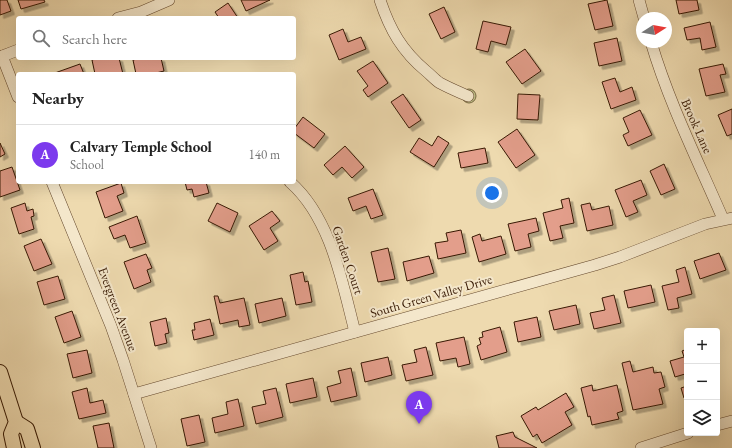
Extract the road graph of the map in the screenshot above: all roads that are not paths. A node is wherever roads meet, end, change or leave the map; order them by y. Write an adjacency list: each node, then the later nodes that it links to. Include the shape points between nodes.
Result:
1 (169, 0): 5 (street)
2 (380, 0): 10 (street, via 391,29 406,52 439,82)
3 (639, 0): 4 (street)
4 (642, 12)
5 (126, 16)
6 (653, 48): 13 (street, Brook Lane, via 670,99)
7 (16, 51): 8 (street)
8 (1, 57): 9 (street)
9 (16, 92)
10 (468, 96)
11 (53, 184): 16 (street, Evergreen Avenue, via 111,326)
12 (292, 184): 14 (street, Garden Court, via 315,212 333,252)
13 (728, 219): 14 (street, South Green Valley Drive, via 705,224 601,263)
14 (355, 332): 16 (street, South Green Valley Drive)
15 (0, 372): 18 (main road)
16 (134, 394): 23 (street, Evergreen Avenue)
17 (732, 421): 19 (street)
18 (16, 422): 21 (main road, via 11,434); 22 (main road, via 27,428)
19 (720, 424)
20 (684, 434): 24 (street)
21 (14, 448)
22 (33, 448)
23 (151, 448)
24 (641, 448)

